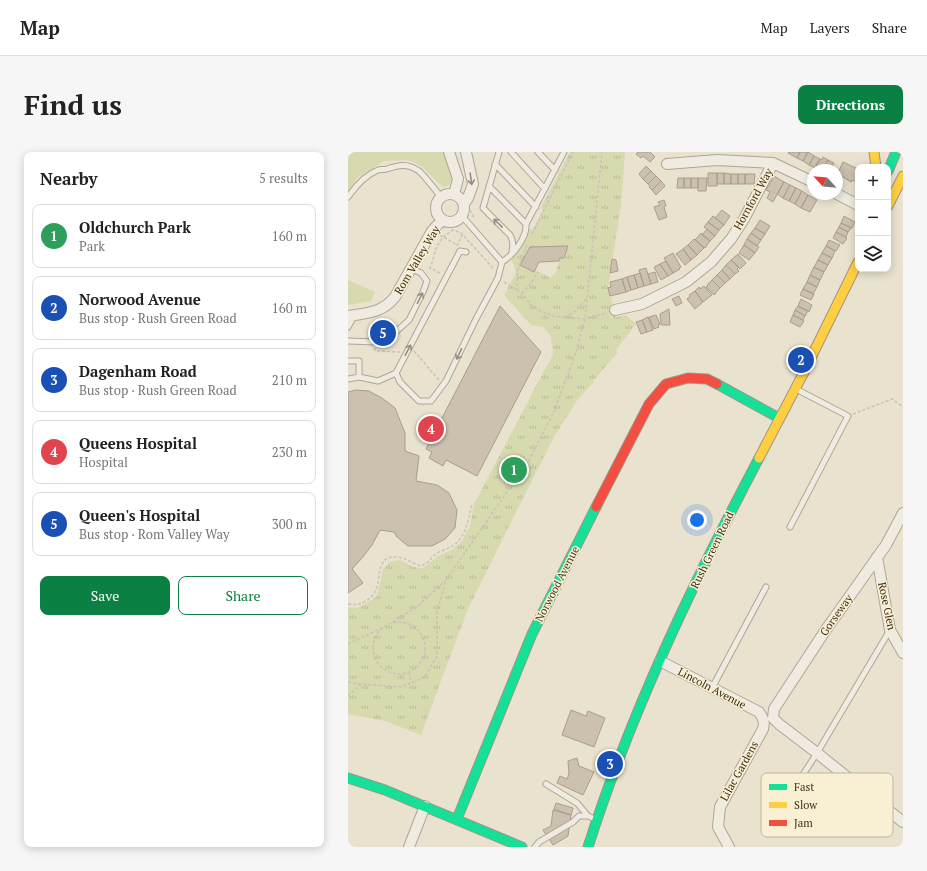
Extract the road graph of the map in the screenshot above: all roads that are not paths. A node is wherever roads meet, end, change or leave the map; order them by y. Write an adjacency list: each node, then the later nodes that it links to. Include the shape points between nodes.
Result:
1 (449, 152): 19 (street, via 458,179)
2 (466, 152): 25 (street, one-way to 25, via 472,184)
3 (499, 152): 10 (lane)
4 (511, 152): 18 (lane)
5 (538, 152): 14 (lane)
6 (564, 152): 14 (lane)
7 (874, 152): 12 (street)
8 (896, 154): 13 (street)
9 (773, 163): 11 (street, via 717,160); 16 (street); 35 (street, Hornford Way, via 744,219 711,262 686,282 655,298)
10 (495, 164): 17 (lane); 26 (lane)
11 (667, 164)
12 (876, 164)
13 (891, 165)
14 (555, 170): 18 (lane)
15 (903, 176): 23 (street)
16 (807, 179)
17 (489, 186): 29 (lane); 31 (lane, one-way to 17, via 513,239 483,208)
18 (545, 189): 26 (lane)
19 (454, 194): 21 (street); 25 (street)
20 (348, 197): 21 (lane, via 365,178 378,170 397,165 420,171)
21 (441, 197): 28 (street, Rom Valley Way, via 436,208)
22 (843, 197): 24 (street)
23 (891, 200)
24 (855, 203)
25 (464, 204): 27 (street)
26 (536, 206): 29 (lane)
27 (462, 216): 28 (street, Rom Valley Way, via 453,222); 32 (lane)
28 (442, 220): 33 (street, Rom Valley Way, via 432,231)
29 (526, 224): 31 (lane, via 526,231)
30 (466, 252): 40 (lane, one-way to 30, via 460,251)
31 (511, 255): 32 (lane)
32 (502, 262): 40 (lane, one-way to 40, via 498,278 446,381 431,402 419,401 400,382)
33 (410, 268): 36 (street, Rom Valley Way, via 388,305 379,310); 38 (lane, one-way to 33, via 376,342 388,339 409,320 427,280 421,273)
34 (855, 268): 43 (street, Rush Green Road)
35 (616, 310)
36 (351, 316): 37 (lane)
37 (348, 327)
38 (348, 342)
39 (348, 360): 41 (lane, via 359,361)
40 (396, 373): 41 (lane, via 378,381)
41 (359, 377): 42 (lane)
42 (348, 379)
43 (795, 388): 44 (street, Rush Green Road); 46 (lane, via 848,416)
44 (779, 418): 51 (street, Rush Green Road, via 713,546); 62 (street, Norwood Avenue, via 707,379 688,378 666,384 649,404 532,634)
45 (903, 513): 47 (street, Gorseway)
46 (790, 527)
47 (877, 557): 49 (street, Rose Glen); 53 (street, Gorseway)
48 (766, 587): 52 (lane)
49 (890, 630): 50 (street, Rose Glen); 54 (lane)
50 (903, 652)
51 (660, 661): 52 (street, Lincoln Avenue); 61 (street, Rush Green Road)
52 (711, 689): 53 (street, Lincoln Avenue)
53 (768, 718): 54 (street, Lincoln Avenue); 69 (street, Lilac Gardens, via 720,807 718,827)
54 (817, 753): 55 (lane); 56 (street, Lincoln Avenue)
55 (804, 773)
56 (842, 773)
57 (348, 778): 59 (street)
58 (546, 784): 61 (lane, via 577,803)
59 (425, 806): 62 (street); 66 (street)
60 (893, 814): 63 (street, Lincoln Avenue)
61 (592, 818): 65 (street, Rush Green Road); 68 (lane, via 579,816)
62 (457, 819): 64 (street)
63 (903, 822)
64 (500, 842): 67 (street)
65 (589, 846)
66 (409, 847)
67 (522, 847)
68 (535, 847)
69 (729, 847)

